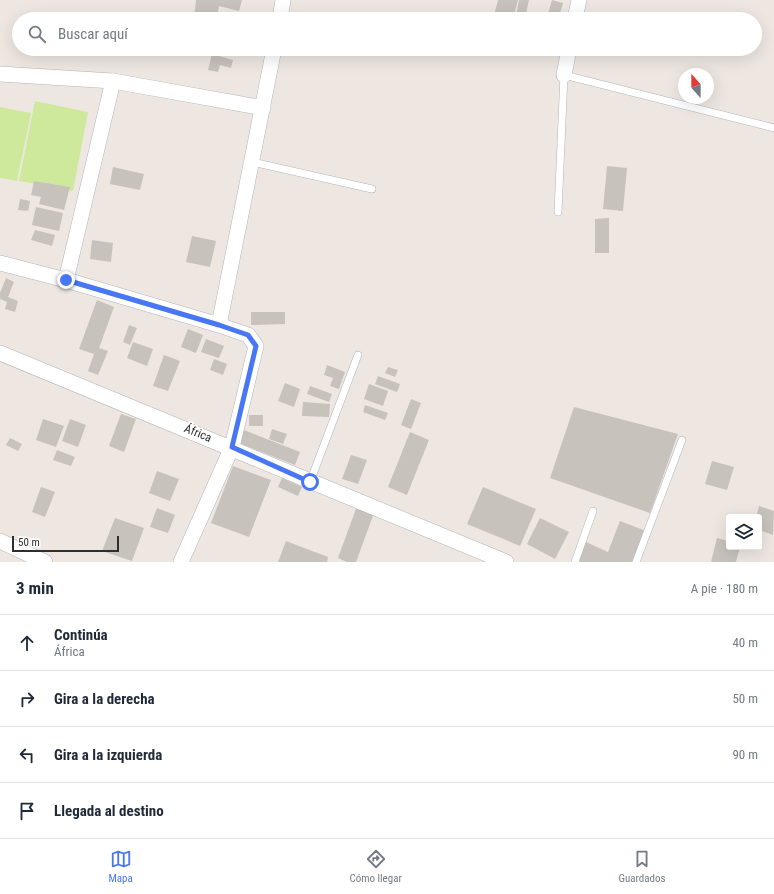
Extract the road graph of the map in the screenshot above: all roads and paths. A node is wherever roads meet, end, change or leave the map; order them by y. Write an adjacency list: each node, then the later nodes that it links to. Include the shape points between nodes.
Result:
1 (283, 0): 3 (street)
2 (579, 0): 4 (street)
3 (281, 12)
4 (576, 12)
5 (273, 56): 10 (street)
6 (568, 56): 8 (street)
7 (0, 74): 9 (street)
8 (564, 75): 11 (lane); 14 (lane)
9 (113, 81): 10 (street); 16 (street)
10 (263, 108): 12 (street)
11 (774, 128)
12 (252, 162): 13 (lane); 17 (street)
13 (372, 189)
14 (558, 212)
15 (0, 263): 16 (street)
16 (66, 280): 17 (street)
17 (219, 325): 21 (street, via 248,335 256,346)
18 (0, 353): 21 (street, África)
19 (358, 355): 22 (lane)
20 (682, 440): 29 (lane)
21 (232, 447): 22 (street, África); 26 (street)
22 (310, 482): 27 (street, África)
23 (593, 511): 28 (lane)
24 (0, 541): 25 (street)
25 (45, 562)
26 (181, 562)
27 (506, 562)
28 (575, 562)
29 (636, 562)

